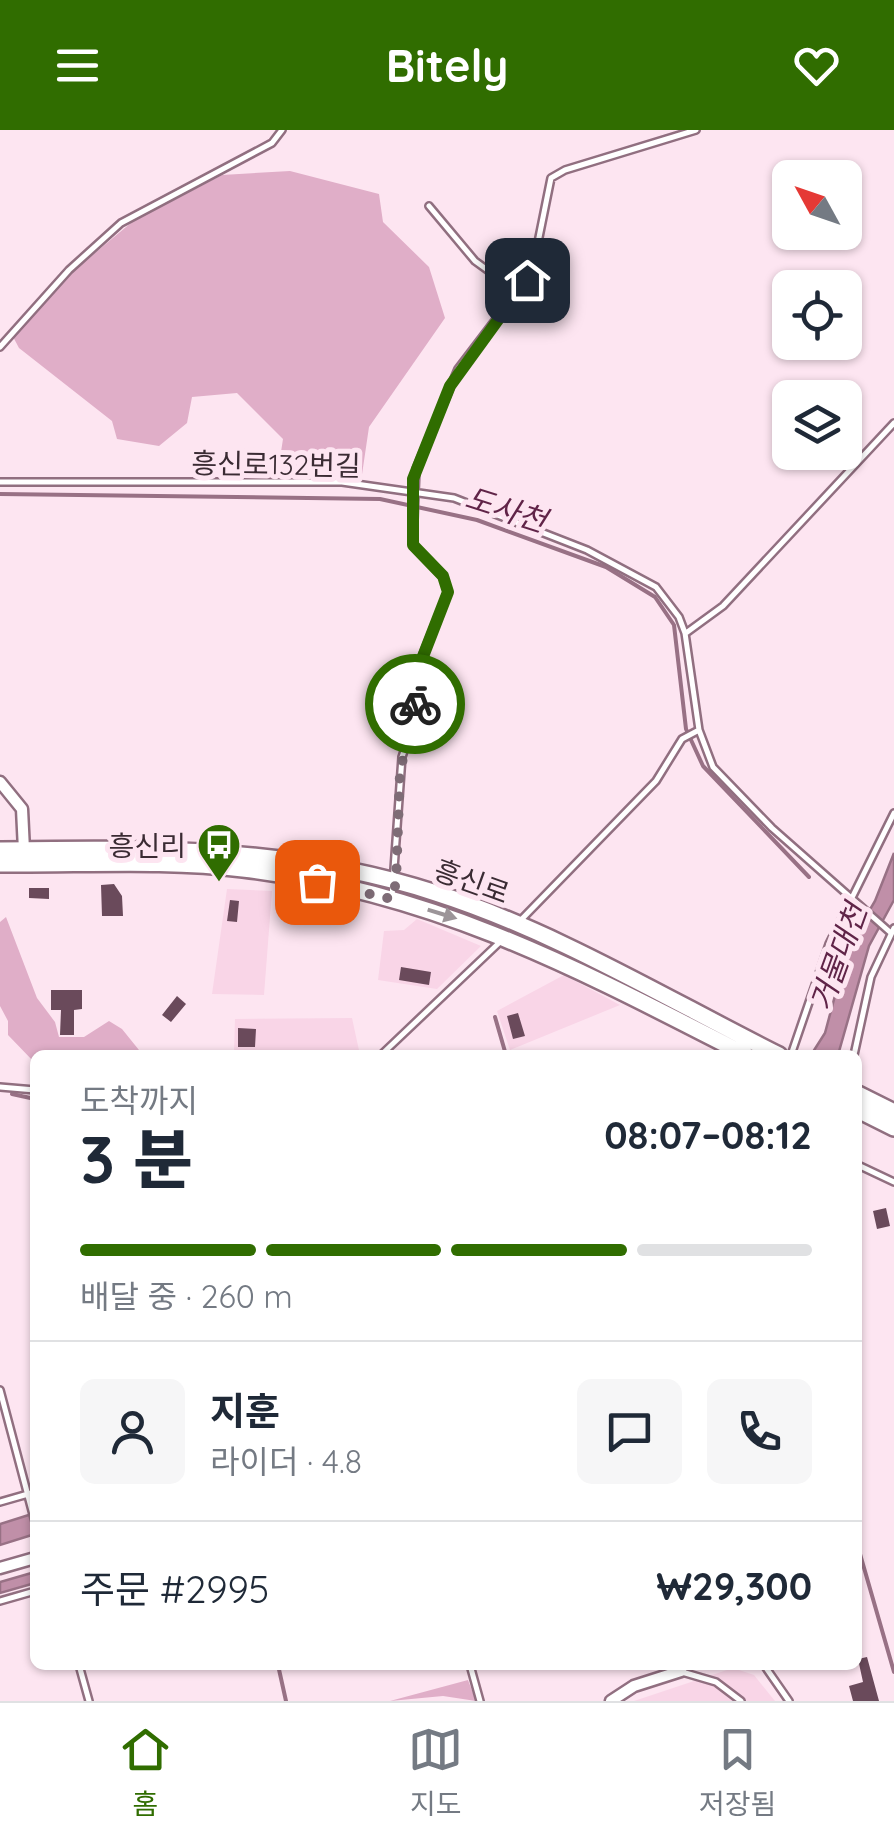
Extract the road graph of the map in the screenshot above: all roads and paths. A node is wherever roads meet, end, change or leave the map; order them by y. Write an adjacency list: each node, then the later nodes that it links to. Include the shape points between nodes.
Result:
1 (282, 130): 5 (lane, via 272,143 121,223)
2 (696, 130): 4 (lane, via 555,174 545,191 532,272)
3 (429, 206): 4 (lane, via 475,261)
4 (518, 292): 8 (lane, via 458,370 416,468)
5 (0, 347)
6 (894, 423): 9 (lane, via 723,606)
7 (0, 482): 8 (lane, 흥신로132번길, via 342,482)
8 (412, 496): 9 (lane, 흥신로132번길, via 454,498 629,570 669,601); 16 (lane, via 413,545 443,576 448,592 422,659 402,756)
9 (684, 634): 10 (lane, 흥신로132번길)
10 (696, 731): 17 (lane, 흥신로132번길, via 723,780); 20 (lane)
11 (0, 782): 14 (street, via 22,809)
12 (894, 813): 17 (lane)
13 (0, 850): 14 (main road, 흥신로)
14 (24, 850): 16 (main road, 흥신로, via 224,850)
15 (0, 864): 18 (main road, 흥신로, via 240,868)
16 (396, 882): 18 (lane); 20 (main road, 흥신로)
17 (850, 897): 19 (lane, 흥신로132번길); 24 (lane)
18 (392, 899): 20 (main road, 흥신로, one-way to 20)
19 (890, 929): 25 (lane)
20 (512, 930): 21 (lane); 22 (main road, 흥신로); 23 (main road, 흥신로)
21 (386, 1050)
22 (737, 1050)
23 (768, 1050)
24 (793, 1050)
25 (855, 1050)
26 (0, 1087): 27 (lane)
27 (30, 1090)
28 (862, 1105): 30 (main road)
29 (862, 1106): 31 (main road)
30 (894, 1112)
31 (894, 1128)
32 (862, 1168): 33 (lane)
33 (894, 1182)
34 (0, 1390): 36 (lane)
35 (30, 1493): 36 (lane)
36 (27, 1494): 37 (lane); 38 (lane)
37 (0, 1502)
38 (30, 1505)
39 (30, 1559): 40 (street)
40 (0, 1568)
41 (30, 1592): 42 (lane)
42 (0, 1601)
43 (80, 1670): 48 (lane)
44 (471, 1670): 49 (lane)
45 (675, 1670): 50 (street)
46 (685, 1670): 51 (lane)
47 (769, 1670): 52 (lane)
48 (89, 1701)
49 (480, 1701)
50 (611, 1701)
51 (741, 1701)
52 (789, 1701)

